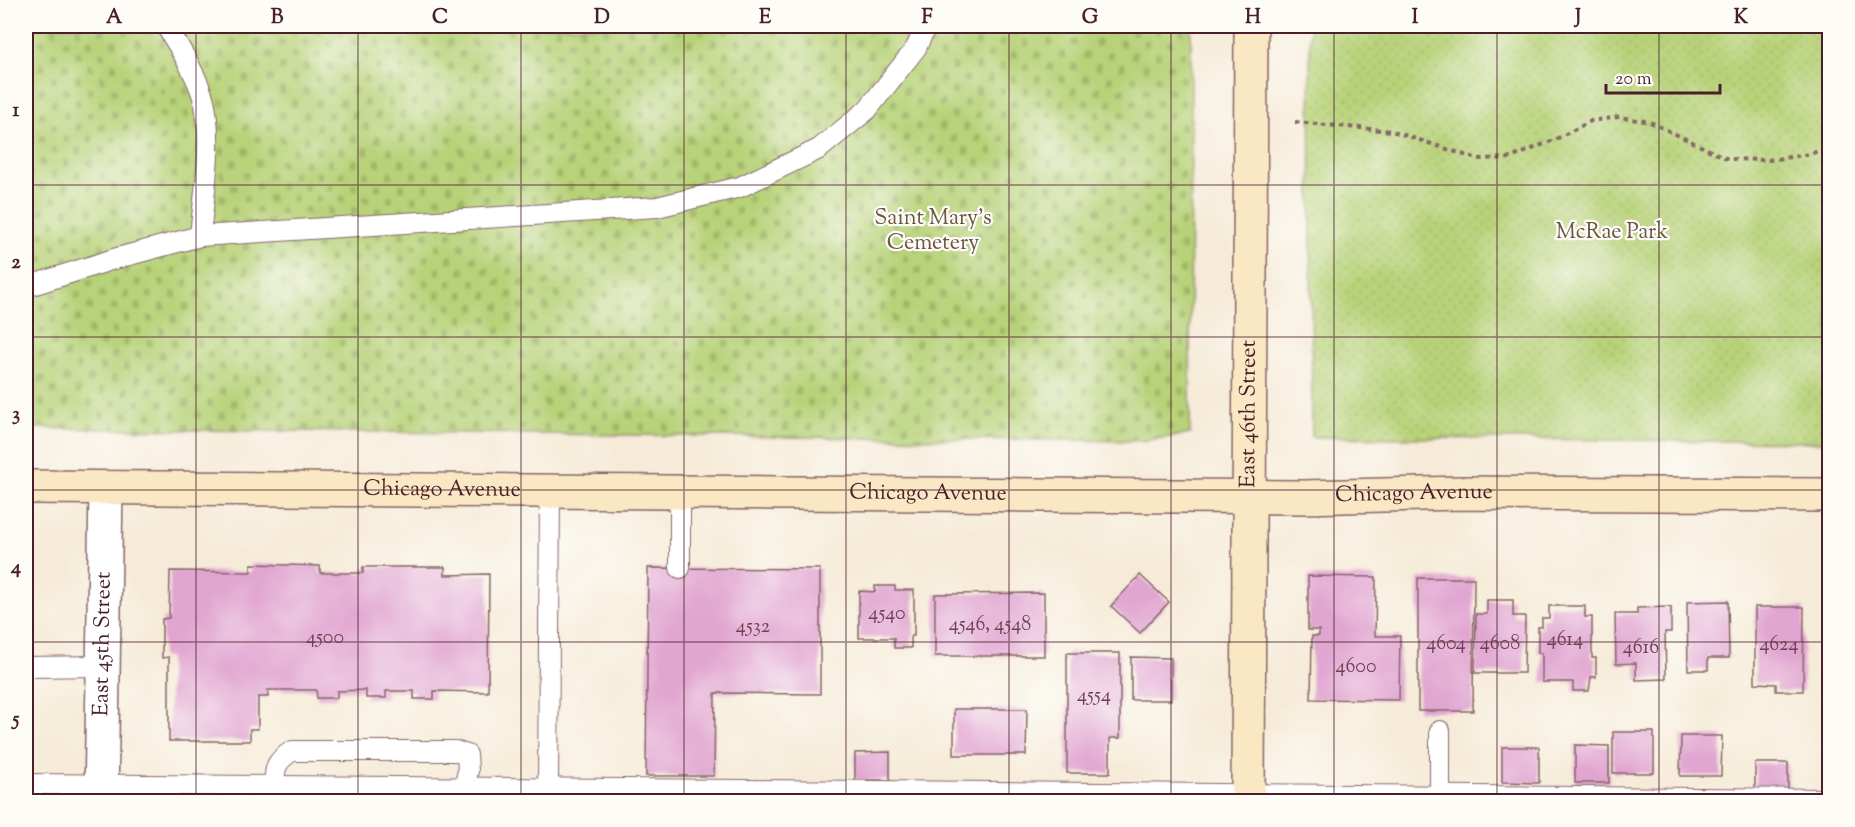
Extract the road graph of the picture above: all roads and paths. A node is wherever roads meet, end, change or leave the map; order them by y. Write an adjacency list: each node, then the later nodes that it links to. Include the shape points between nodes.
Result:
1 (166, 26): 6 (lane, via 184,55 204,103 210,141)
2 (926, 26): 6 (lane, via 916,48 867,110 819,149 740,187 657,207)
3 (1251, 26): 13 (street, East 46th Street)
4 (1295, 122): 5 (path, via 1392,130 1477,159 1511,158 1591,121 1619,117 1650,122 1728,159 1769,160)
5 (1830, 147)
6 (200, 236): 7 (lane)
7 (26, 287)
8 (26, 487): 9 (street, Chicago Avenue)
9 (106, 488): 10 (street, Chicago Avenue); 15 (street, East 45th Street)
10 (550, 491): 11 (street, Chicago Avenue); 21 (lane)
11 (680, 492): 13 (street, Chicago Avenue); 14 (lane)
12 (1830, 495): 13 (street, Chicago Avenue)
13 (1250, 496): 24 (street, East 46th Street)
14 (680, 568)
15 (103, 666): 16 (lane); 22 (street, East 45th Street)
16 (28, 667)
17 (1440, 731): 23 (lane)
18 (26, 784): 22 (lane)
19 (274, 786): 20 (lane); 20 (lane, via 279,759 292,751 455,751 466,755); 22 (lane)
20 (464, 788): 21 (lane)
21 (548, 789): 24 (lane)
22 (101, 793)
23 (1440, 796): 24 (lane); 25 (lane)
24 (1248, 798)
25 (1830, 799)

